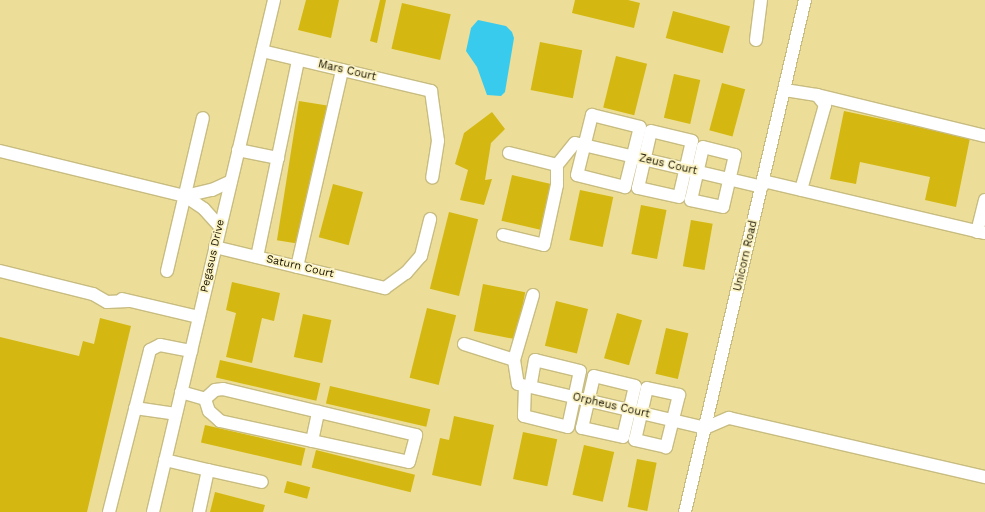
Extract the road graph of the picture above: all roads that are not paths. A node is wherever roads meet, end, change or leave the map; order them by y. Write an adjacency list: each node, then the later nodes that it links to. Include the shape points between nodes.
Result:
1 (274, 0): 5 (street, Pegasus Drive)
2 (761, 0): 4 (street)
3 (805, 0): 8 (street, Unicorn Road)
4 (756, 40)
5 (262, 51): 6 (street, Mars Court); 13 (street, Pegasus Drive)
6 (298, 60): 7 (street, Mars Court); 16 (street)
7 (342, 70): 20 (street, Mars Court, via 431,91 438,141); 34 (street)
8 (785, 90): 9 (street); 23 (street, Unicorn Road)
9 (817, 96): 11 (street); 24 (street, via 825,105 824,112)
10 (203, 118): 25 (street)
11 (985, 136)
12 (579, 144): 17 (street, Zeus Court); 17 (street, via 592,115 640,127); 17 (street, via 577,175 625,187); 18 (street)
13 (238, 150): 16 (street); 22 (street, Pegasus Drive)
14 (0, 151): 25 (street)
15 (509, 153): 18 (street)
16 (278, 158): 33 (street)
17 (638, 158): 19 (street, Zeus Court); 19 (street, via 651,131 692,141); 26 (street, via 638,188)
18 (557, 165): 31 (street, via 557,185 544,245)
19 (692, 170): 21 (street, Zeus Court); 21 (street, via 703,147 735,155); 26 (street)
20 (432, 178)
21 (730, 179): 23 (street, Zeus Court); 26 (street, via 723,207)
22 (231, 181): 25 (street, via 212,190); 29 (street, Pegasus Drive)
23 (763, 184): 24 (street, Zeus Court); 52 (street, Unicorn Road)
24 (801, 190): 30 (street, Zeus Court)
25 (185, 196): 29 (street, via 204,209); 36 (street)
26 (685, 199)
27 (985, 200): 30 (street)
28 (430, 220): 34 (street, Saturn Court, via 421,256 406,273 385,288)
29 (220, 227): 32 (street, Pegasus Drive)
30 (981, 233)
31 (503, 235)
32 (215, 247): 33 (street, Saturn Court); 38 (street, Pegasus Drive)
33 (257, 257): 34 (street, Saturn Court)
34 (297, 267)
35 (0, 270): 38 (street, via 93,294 109,293 128,301)
36 (167, 271)
37 (533, 295): 41 (street)
38 (199, 317): 40 (street, Pegasus Drive)
39 (464, 344): 41 (street)
40 (191, 351): 43 (street, Pegasus Drive); 47 (street, via 160,346 150,350)
41 (514, 360): 42 (street)
42 (524, 386): 44 (street, Orpheus Court); 44 (street, via 535,360 580,371); 44 (street, via 524,416 568,427)
43 (181, 392): 45 (street); 50 (street, Pegasus Drive)
44 (574, 397): 46 (street, Orpheus Court)
45 (205, 399): 48 (street, via 215,390 223,389); 54 (street, via 209,411 220,421)
46 (589, 401): 49 (street, Orpheus Court); 49 (street, via 594,376 635,386); 53 (street, via 582,428)
47 (135, 408): 50 (street); 59 (street)
48 (318, 412): 54 (street); 54 (street, via 416,435 409,462)
49 (635, 412): 51 (street, Orpheus Court); 51 (street, via 647,388 679,396); 53 (street)
50 (176, 414): 55 (street, Pegasus Drive)
51 (672, 421): 52 (street, Orpheus Court); 53 (street, via 666,447)
52 (705, 428): 57 (street, via 729,418); 62 (street, Unicorn Road)
53 (629, 439)
54 (312, 441)
55 (165, 460): 56 (street); 60 (street, Pegasus Drive)
56 (208, 470): 58 (street); 61 (street)
57 (985, 477)
58 (262, 482)
59 (109, 512)
60 (153, 512)
61 (199, 512)
62 (685, 512)

